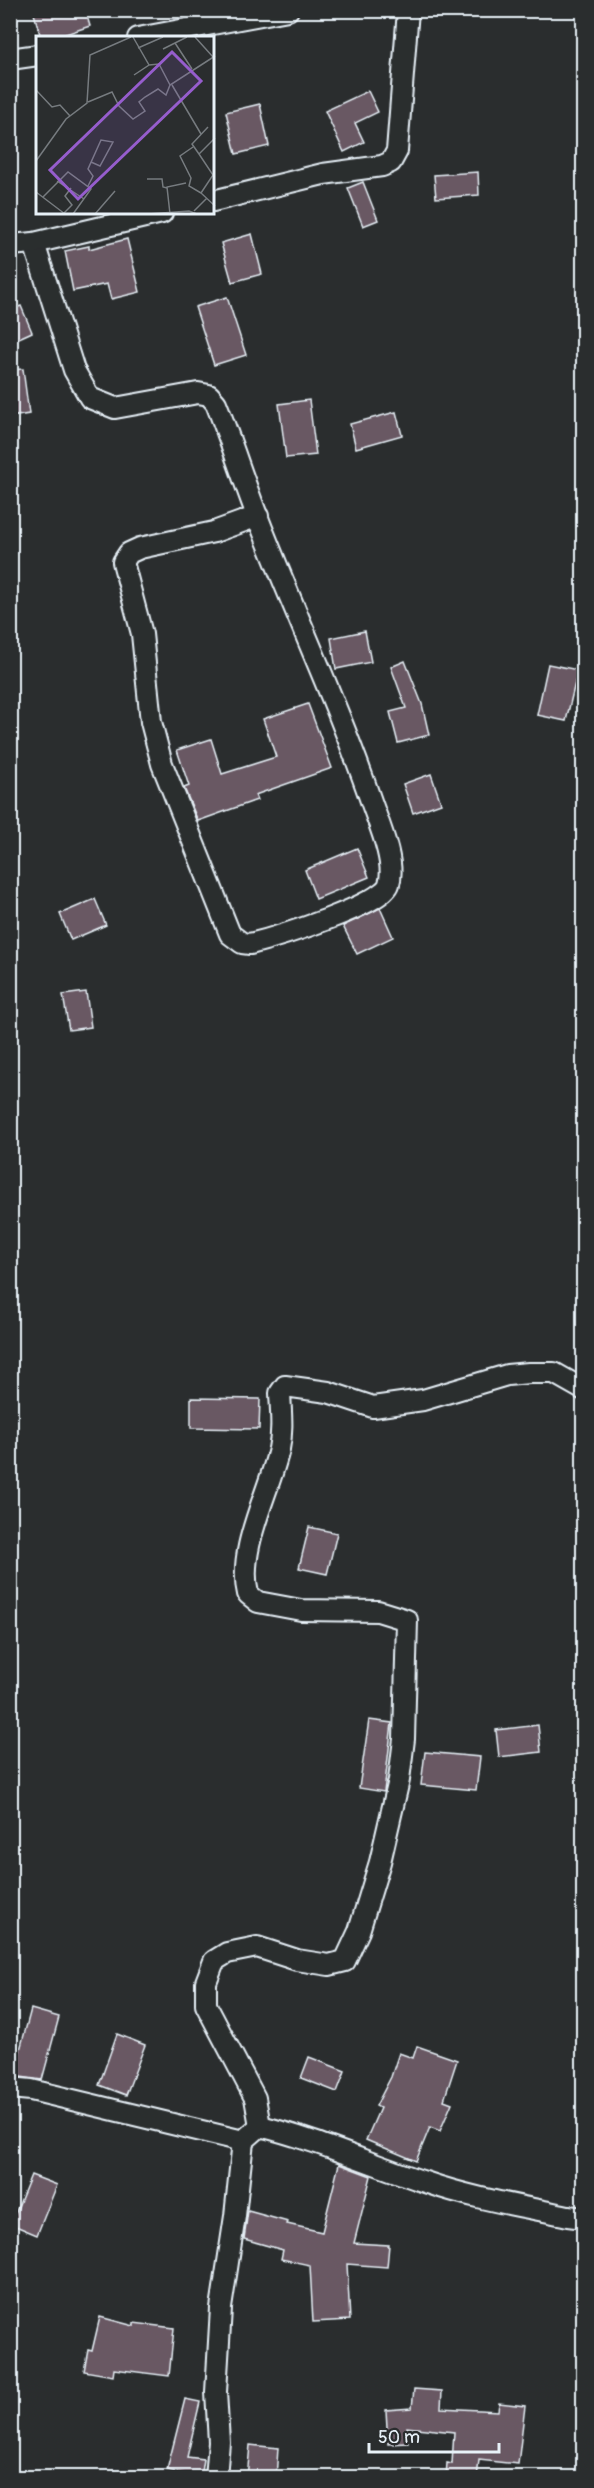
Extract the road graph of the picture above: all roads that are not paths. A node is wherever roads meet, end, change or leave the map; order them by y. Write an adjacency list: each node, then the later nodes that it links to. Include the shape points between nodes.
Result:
1 (288, 10): 3 (street)
2 (408, 10): 7 (street, via 397,151 391,162)
3 (186, 20): 4 (street)
4 (143, 36)
5 (36, 56): 6 (street)
6 (10, 59)
7 (214, 201)
8 (158, 214): 9 (street)
9 (34, 243): 10 (street); 11 (street, via 74,370 90,398 115,408 198,393 209,395 216,402)
10 (10, 245)
11 (258, 516): 11 (street, via 355,752 390,865 389,884 383,894 320,922 250,944 230,934 162,764 151,722 142,634 123,562 129,553 140,548 214,532)
12 (584, 1390): 14 (street, via 554,1373 529,1373 507,1375 444,1396 392,1406 373,1407 328,1392 285,1386 280,1393 283,1427 248,1552 248,1594 258,1602 301,1611 378,1611 398,1616 407,1620 408,1636 399,1780 380,1862 359,1931 345,1961 329,1965 297,1960 257,1947 227,1953 214,1961 206,1982 206,2005 255,2098)
13 (10, 2088): 15 (street)
14 (260, 2126): 15 (street); 16 (street, via 295,2134 463,2194)
15 (243, 2141): 17 (street, via 220,2308)
16 (584, 2218)
17 (216, 2478)

